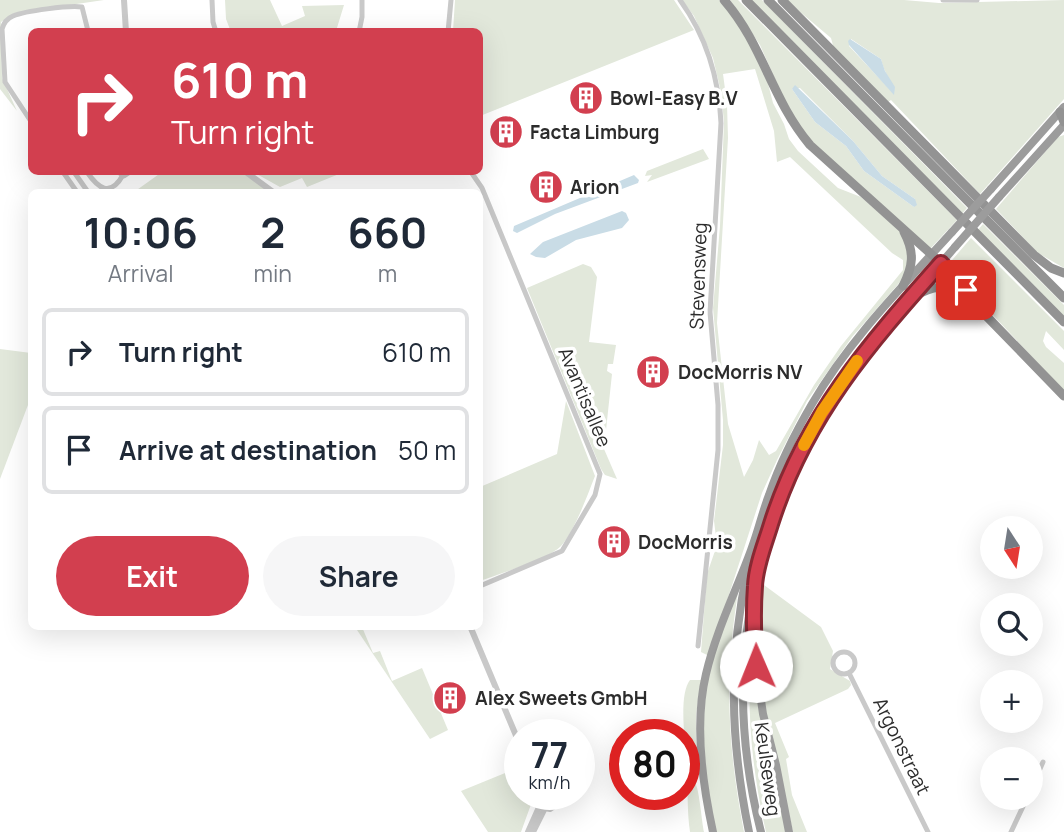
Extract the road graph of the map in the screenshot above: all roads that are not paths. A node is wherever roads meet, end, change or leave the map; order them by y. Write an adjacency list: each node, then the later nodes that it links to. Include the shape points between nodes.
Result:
1 (124, 0): 13 (street)
2 (212, 0): 14 (street)
3 (362, 0): 15 (street)
4 (451, 0): 16 (street)
5 (680, 0): 39 (street, Stevensweg, via 711,62 721,122 710,312 718,439)
6 (724, 0): 25 (highway, via 755,44 798,130)
7 (746, 0): 33 (highway)
8 (768, 0): 30 (highway)
9 (782, 0): 28 (highway, via 1034,255)
10 (943, 0): 11 (street)
11 (977, 0)
12 (88, 28): 18 (street, via 82,7 23,14 5,21 5,82)
13 (125, 28)
14 (215, 28)
15 (359, 28)
16 (448, 28)
17 (1063, 111): 19 (highway); 26 (highway, bridge)
18 (28, 117)
19 (1064, 123): 27 (highway, bridge)
20 (120, 175): 22 (street)
21 (250, 175): 23 (street)
22 (106, 189)
23 (270, 189)
24 (483, 190): 37 (street, Avantisallee, via 600,474 595,495 562,551)
25 (902, 228): 26 (highway); 29 (highway, via 913,255)
26 (932, 254): 27 (highway); 29 (highway)
27 (941, 263): 31 (highway); 32 (highway)
28 (1064, 273)
29 (904, 286): 35 (highway, via 855,343 811,406 770,491)
30 (1064, 298)
31 (905, 302): 32 (highway, via 927,289 946,286 964,293); 36 (highway, via 863,353 808,437 780,496)
32 (976, 305): 34 (highway)
33 (1064, 321)
34 (1064, 396)
35 (751, 550): 47 (highway, via 704,685 702,756); 48 (highway, Keulseweg, via 736,630 733,692 737,764)
36 (755, 584): 49 (highway, Keulseweg, via 745,658 744,711); 50 (highway, via 758,684)
37 (483, 585)
38 (472, 630): 41 (street)
39 (698, 646)
40 (849, 673): 40 (street, via 854,660 839,653 834,667 841,674); 51 (street, Argonstraat)
41 (509, 719)
42 (540, 810): 45 (street)
43 (541, 810): 46 (street)
44 (1021, 810): 52 (street)
45 (528, 832)
46 (533, 832)
47 (713, 832)
48 (749, 832)
49 (761, 832)
50 (789, 832)
51 (928, 832)
52 (1011, 832)

